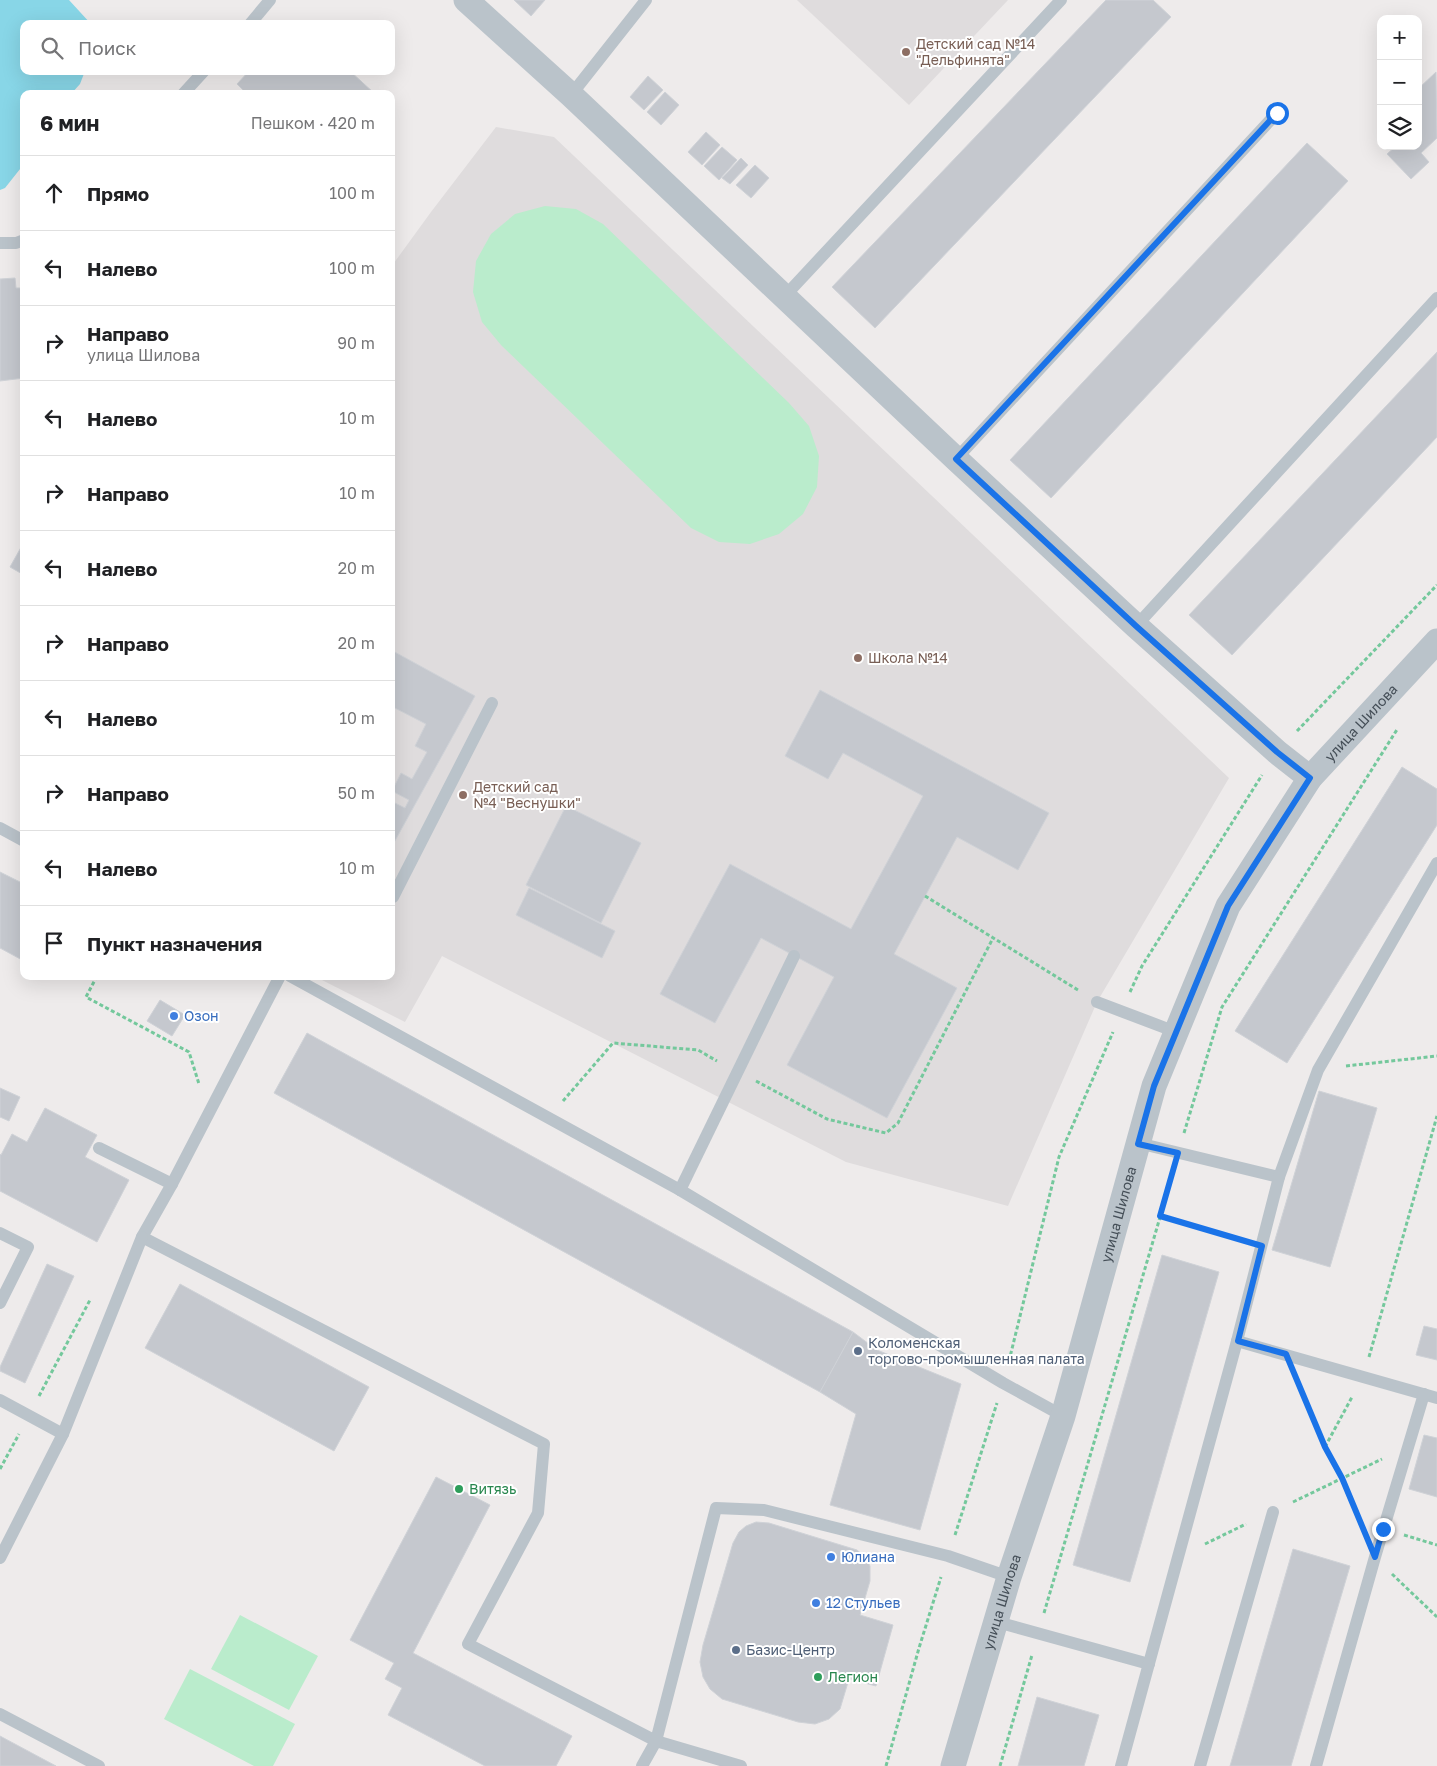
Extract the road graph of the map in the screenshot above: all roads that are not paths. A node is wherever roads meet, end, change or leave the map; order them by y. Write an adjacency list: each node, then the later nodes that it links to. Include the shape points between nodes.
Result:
1 (270, 0): 5 (lane)
2 (466, 0): 8 (street)
3 (646, 0): 8 (lane)
4 (1061, 0): 12 (lane)
5 (253, 20)
6 (200, 75): 7 (lane)
7 (187, 90)
8 (571, 95): 12 (street)
9 (1277, 113): 14 (lane)
10 (20, 242): 11 (lane)
11 (0, 243)
12 (784, 297): 14 (street)
13 (1437, 298): 15 (lane)
14 (956, 459): 15 (street)
15 (1136, 626): 18 (street)
16 (1434, 651): 18 (street, улица Шилова)
17 (492, 703): 22 (lane)
18 (1310, 778): 27 (street, улица Шилова, via 1228,906)
19 (0, 828): 20 (lane)
20 (20, 838)
21 (1437, 863): 30 (lane, via 1318,1070)
22 (395, 893)
23 (794, 956): 32 (lane)
24 (278, 980): 31 (lane)
25 (297, 980): 32 (lane)
26 (1097, 1002): 27 (lane)
27 (1176, 1032): 28 (street, улица Шилова, via 1154,1086)
28 (1138, 1144): 30 (lane); 40 (street, улица Шилова)
29 (100, 1148): 31 (lane)
30 (1279, 1177): 36 (lane)
31 (172, 1184): 34 (lane)
32 (680, 1190): 40 (lane)
33 (0, 1233): 35 (lane, via 28,1247)
34 (142, 1237): 41 (lane); 48 (lane, via 544,1444 538,1513 468,1644)
35 (0, 1303)
36 (1238, 1341): 37 (lane); 46 (lane)
37 (1424, 1394): 38 (lane); 55 (lane)
38 (1437, 1398)
39 (0, 1400): 41 (lane)
40 (1063, 1416): 44 (street, улица Шилова)
41 (63, 1434): 43 (lane)
42 (1273, 1512): 54 (lane)
43 (0, 1558)
44 (1009, 1578): 45 (street, улица Шилова); 48 (lane, via 948,1556 764,1510 716,1508)
45 (997, 1622): 46 (lane); 52 (street, улица Шилова)
46 (1149, 1664): 53 (lane)
47 (0, 1714): 49 (lane)
48 (656, 1741): 50 (lane); 51 (lane)
49 (99, 1766)
50 (642, 1766)
51 (741, 1766)
52 (953, 1766)
53 (1122, 1766)
54 (1200, 1766)
55 (1316, 1766)

